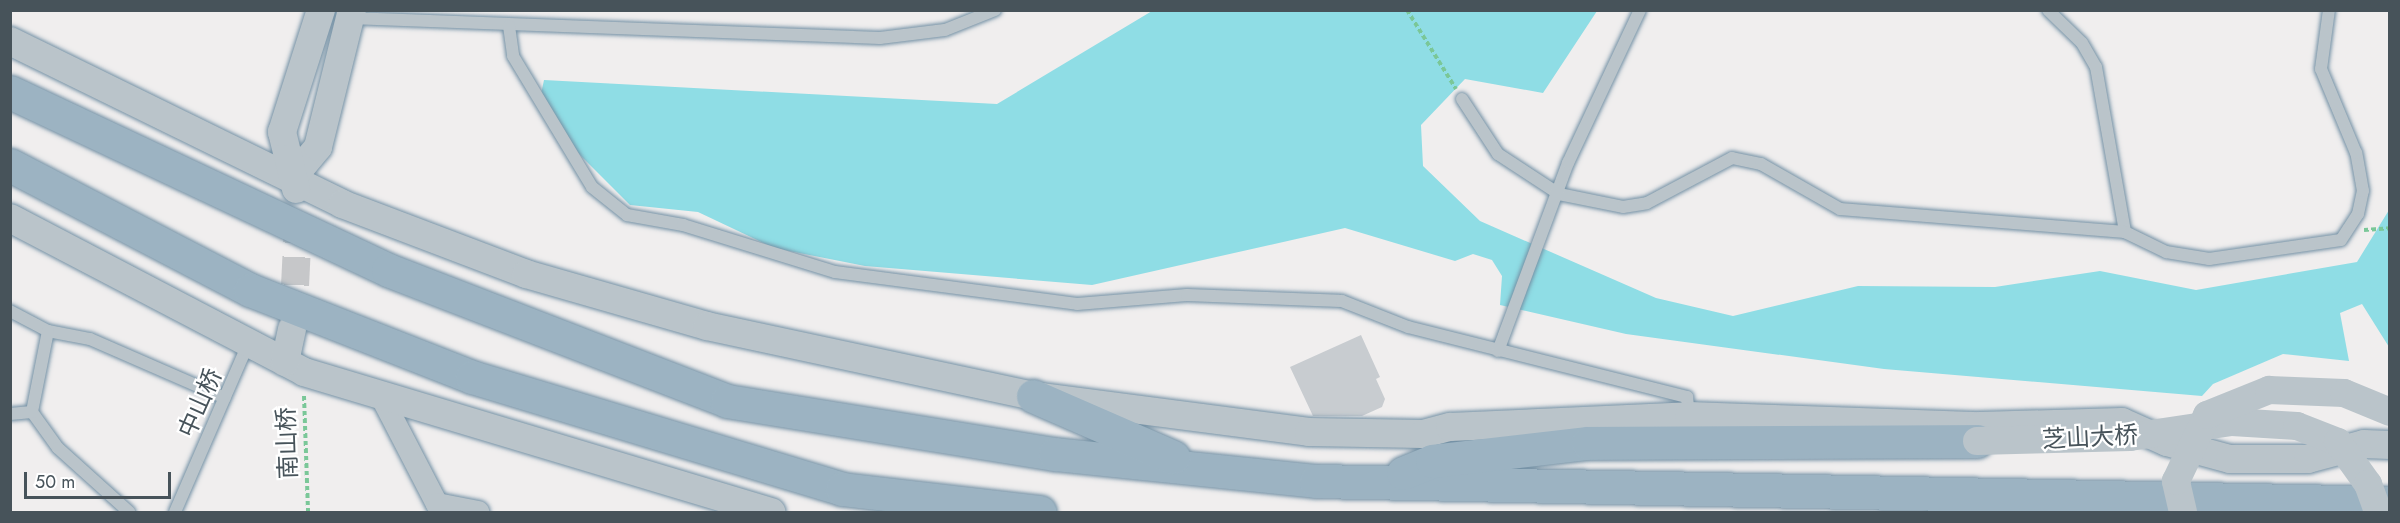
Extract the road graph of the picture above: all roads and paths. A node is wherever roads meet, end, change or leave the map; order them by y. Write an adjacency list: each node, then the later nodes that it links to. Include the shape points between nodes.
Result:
1 (321, 10): 13 (street, via 282,132)
2 (995, 10): 8 (lane, via 945,30 880,38)
3 (1407, 10): 11 (path)
4 (1640, 10): 14 (lane)
5 (2048, 10): 17 (lane, via 2082,43 2096,68)
6 (2329, 10): 18 (lane, via 2321,69 2356,153 2363,191)
7 (351, 14): 8 (lane); 13 (street, via 318,147)
8 (509, 26): 23 (lane, via 513,56 592,187 627,215 683,225 835,272 1077,304 1187,295 1342,301 1408,327)
9 (10, 41): 13 (street)
10 (10, 92): 34 (highway, via 388,270 727,400 1055,454)
11 (1462, 99): 14 (lane, via 1498,154)
12 (10, 165): 43 (highway, via 250,290 472,376 842,489)
13 (296, 190): 26 (street, via 526,274 707,326)
14 (1559, 194): 17 (lane, via 1623,207 1647,203 1732,158 1761,164 1840,210); 23 (lane)
15 (10, 218): 22 (street)
16 (2390, 228): 18 (path)
17 (2125, 232): 18 (lane, via 2166,252 2208,259 2329,242)
18 (2348, 232)
19 (10, 311): 21 (lane)
20 (292, 329): 24 (street)
21 (48, 332): 27 (lane, via 90,339); 28 (lane)
22 (248, 344): 24 (street); 27 (lane, 中山桥)
23 (1498, 351): 31 (lane, via 1687,397)
24 (294, 367): 25 (street); 40 (path, 南山桥)
25 (381, 396): 41 (street, via 437,504); 42 (street)
26 (1033, 396): 31 (street, via 1309,432 1423,434 1450,427); 34 (highway)
27 (225, 398): 39 (lane, 中山桥)
28 (32, 412): 30 (lane); 38 (lane, via 58,448)
29 (2390, 412): 37 (street, bridge, via 2344,393 2269,390 2207,415 2176,482)
30 (10, 414)
31 (1689, 416): 33 (street, via 1980,426 2122,422 2167,442 2230,459 2307,459 2364,444)
32 (1977, 441): 35 (highway, via 1588,443 1432,462); 45 (street, 芝山大桥, bridge, via 2130,437 2232,422 2297,426 2338,442 2368,484)
33 (2390, 445)
34 (1205, 471): 35 (highway)
35 (1380, 482): 37 (highway)
36 (2390, 504): 37 (highway); 44 (highway)
37 (2202, 509)
38 (129, 513)
39 (175, 513)
40 (308, 513)
41 (478, 513)
42 (772, 513)
43 (1041, 513)
44 (2371, 513)
45 (2378, 513)

